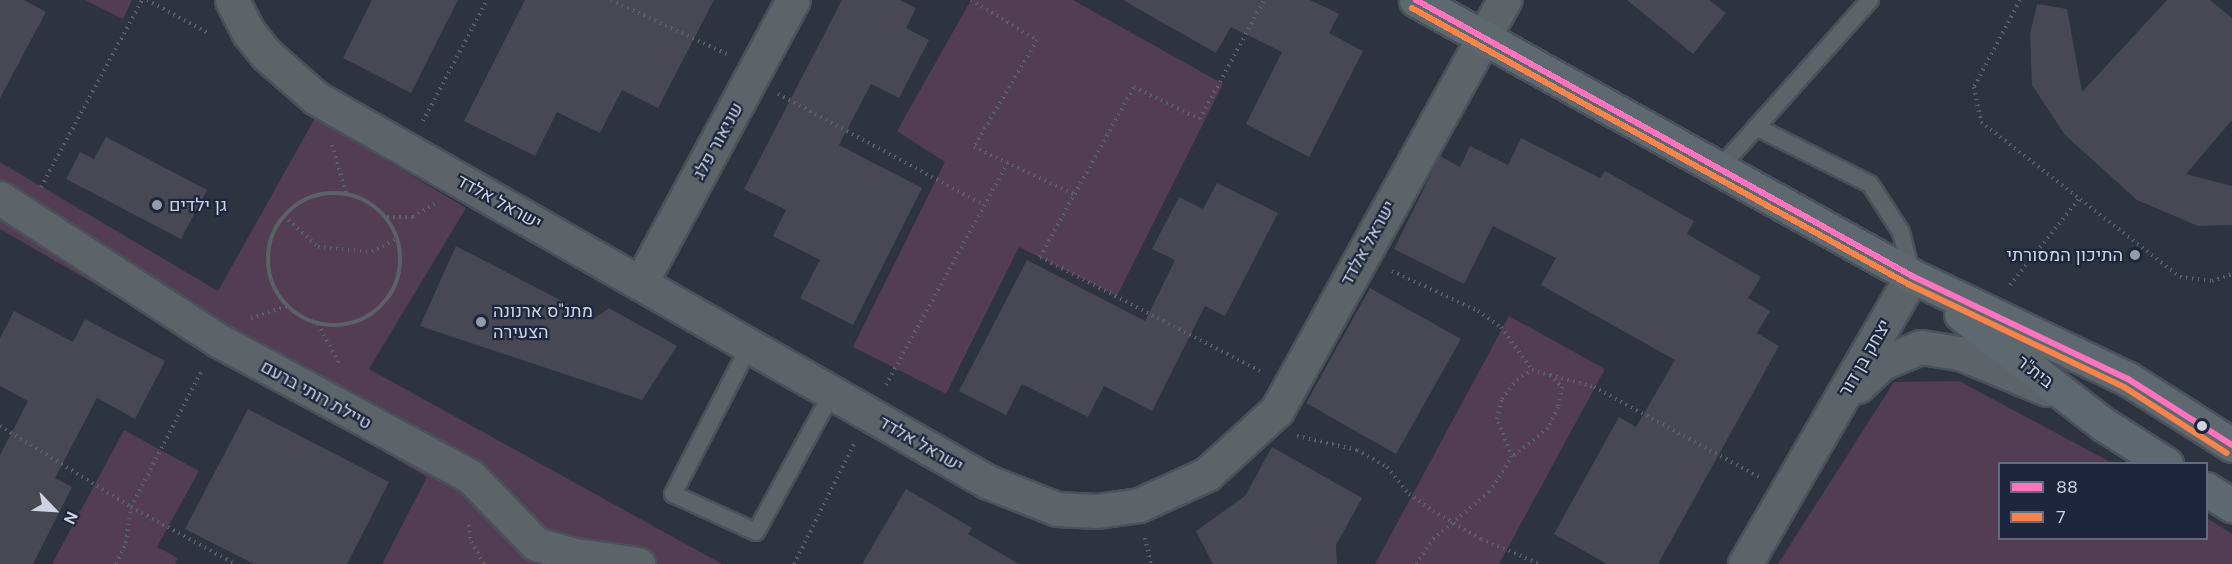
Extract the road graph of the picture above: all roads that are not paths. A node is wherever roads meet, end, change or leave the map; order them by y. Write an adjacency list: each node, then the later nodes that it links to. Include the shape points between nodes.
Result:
1 (232, 0): 11 (street, ישראל אלדד, via 267,55 316,98)
2 (793, 0): 11 (street, שניאור פלג)
3 (1416, 0): 6 (street, בית"ר)
4 (1504, 0): 6 (street, ישראל אלדד)
5 (1870, 0): 7 (lane)
6 (1481, 37): 8 (street, בית"ר); 14 (street, ישראל אלדד, via 1282,398 1207,474 1139,505 1097,511 1057,509 1023,499)
7 (1756, 127): 8 (lane); 10 (lane, via 1870,184 1901,232)
8 (1718, 170): 10 (street, בית"ר)
9 (13, 206): 21 (street, טיילת רותי ברעם, via 218,340 471,477 536,544 570,554)
10 (1912, 276): 15 (street, בית"ר); 16 (street, יצחק בן דור); 17 (street, בית"ר, via 2128,379)
11 (641, 282): 12 (street, ישראל אלדד)
12 (750, 345): 14 (street, ישראל אלדד); 14 (lane, via 673,494 756,532)
13 (1921, 347): 15 (street, בית"ר, via 1960,353); 16 (street, יצחק בן דור, via 1882,363 1861,381)
14 (832, 393)
15 (2073, 402): 18 (street, בית"ר)
16 (1818, 441): 22 (street, יצחק בן דור)
17 (2232, 445)
18 (2163, 462)
19 (2208, 490): 20 (street)
20 (2232, 505)
21 (638, 564)
22 (1745, 564)

